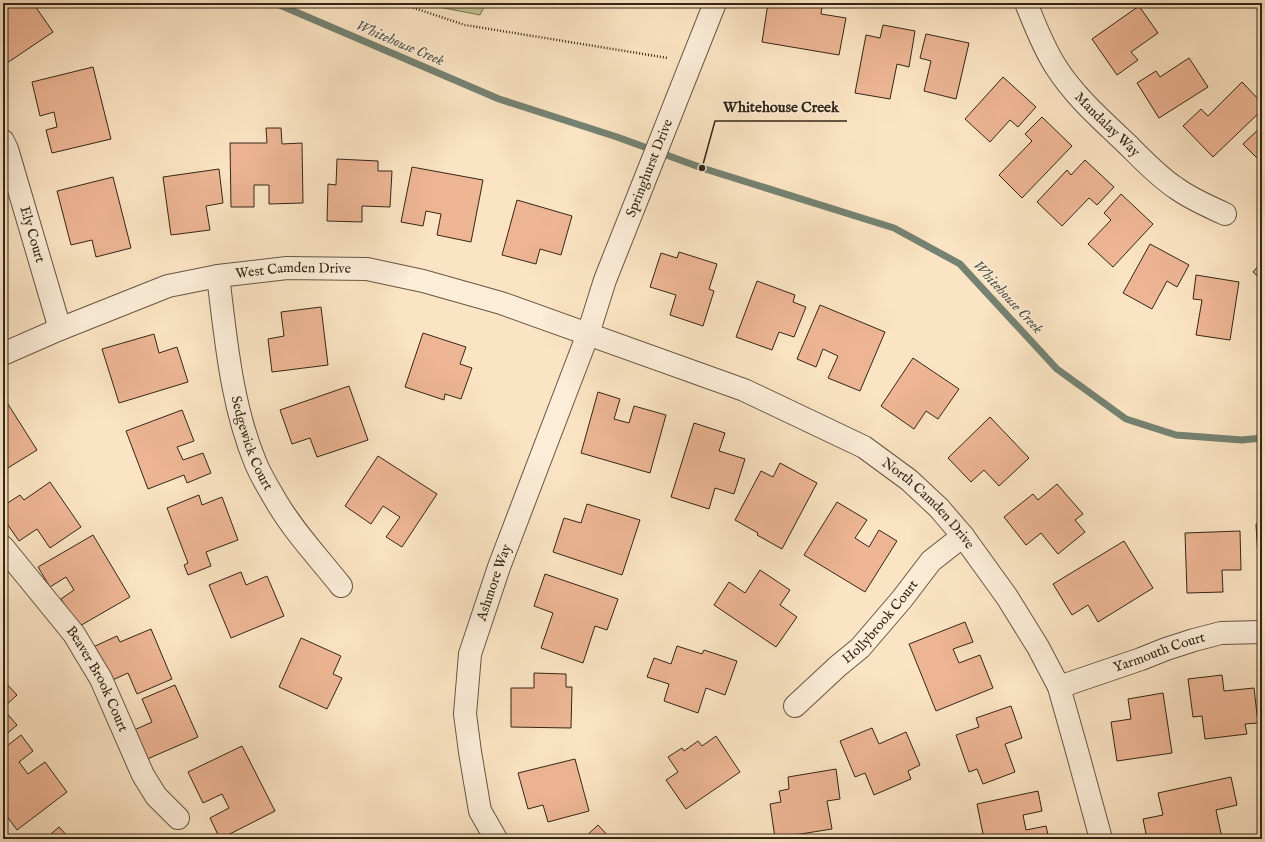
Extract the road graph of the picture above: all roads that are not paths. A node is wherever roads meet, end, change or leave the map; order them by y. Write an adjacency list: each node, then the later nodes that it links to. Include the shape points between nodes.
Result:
1 (715, 3): 7 (street, Springhurst Drive, via 605,280)
2 (1026, 3): 4 (street, Mandalay Way, via 1042,43 1056,68 1073,90 1154,171 1175,188)
3 (3, 141): 6 (street, Ely Court)
4 (1224, 214)
5 (218, 276): 6 (street, West Camden Drive, via 168,286); 7 (street, West Camden Drive, via 287,268 367,269 423,281 501,303); 11 (street, Sedgewick Court, via 233,385 244,432 256,465 276,502)
6 (60, 329): 8 (street, West Camden Drive)
7 (588, 334): 9 (street, North Camden Drive, via 744,390 864,447 909,480 939,508); 16 (street, Ashmore Way, via 499,566 470,654 465,714 470,752 480,811)
8 (3, 354)
9 (963, 536): 13 (street, North Camden Drive, via 1007,597); 14 (street, Hollybrook Court, via 931,561 860,648)
10 (3, 547): 15 (street, Beaver Brook Court, via 74,634 100,679 143,775 156,796)
11 (341, 586)
12 (1262, 632): 13 (street, Yarmouth Court, via 1221,633 1194,640)
13 (1059, 687): 17 (street, North Camden Drive)
14 (795, 706)
15 (178, 818)
16 (496, 839)
17 (1101, 839)

